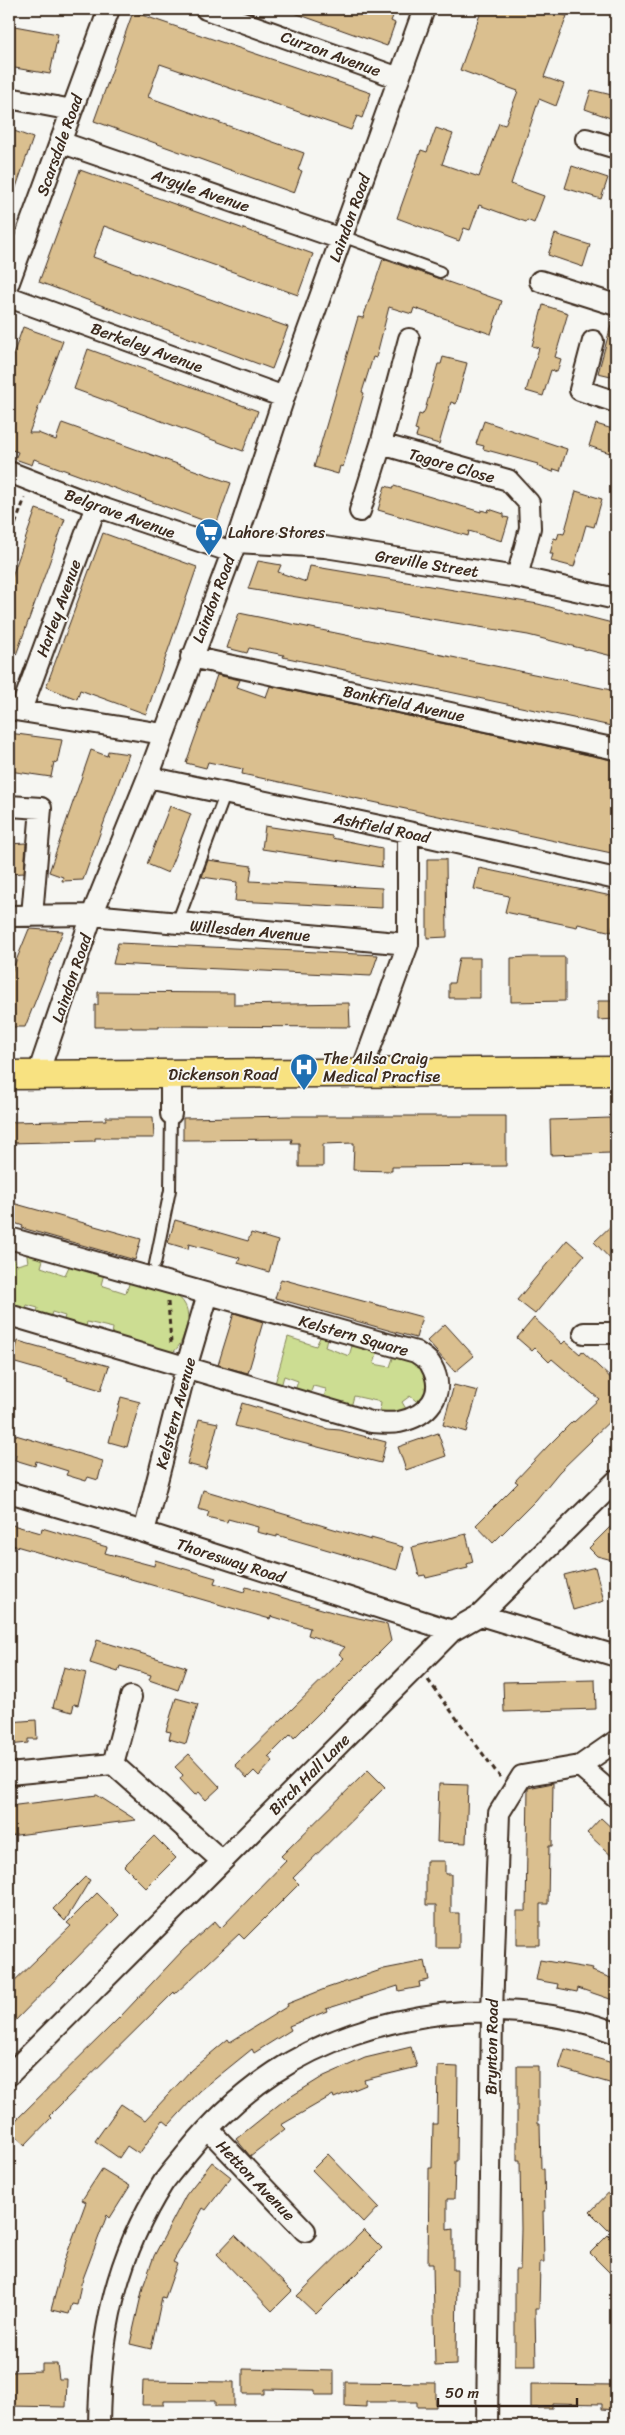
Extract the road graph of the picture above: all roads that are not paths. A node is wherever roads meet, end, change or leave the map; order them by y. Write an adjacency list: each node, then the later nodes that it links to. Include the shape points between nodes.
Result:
1 (109, 9): 6 (street, Scarsdale Road)
2 (206, 9): 4 (street, Curzon Avenue)
3 (424, 9): 4 (street, Laindon Road)
4 (399, 78): 10 (street, Laindon Road)
5 (9, 98): 6 (street)
6 (72, 110): 8 (street, Scarsdale Road)
7 (586, 139): 9 (street)
8 (60, 142): 10 (street, Argyle Avenue); 13 (street, Scarsdale Road)
9 (616, 148)
10 (342, 238): 11 (lane); 18 (street, Laindon Road)
11 (440, 272)
12 (540, 281): 15 (street)
13 (9, 282)
14 (9, 297): 18 (street, Berkeley Avenue)
15 (616, 305)
16 (410, 339): 20 (street)
17 (593, 341): 19 (street, via 578,398)
18 (284, 397): 24 (street, Laindon Road)
19 (616, 402)
20 (381, 444): 23 (street); 25 (street, Tagore Close, via 508,480 529,503 530,528)
21 (9, 472): 22 (street, Belgrave Avenue)
22 (96, 506): 24 (street, Belgrave Avenue); 28 (street, Harley Avenue)
23 (360, 511)
24 (234, 547): 25 (street, Greville Street, via 325,547); 27 (street, Laindon Road)
25 (517, 577): 26 (street, Greville Street)
26 (616, 599)
27 (191, 657): 29 (street, Laindon Road); 30 (street, Bankfield Avenue)
28 (15, 710): 29 (street)
29 (163, 734): 31 (street, Laindon Road)
30 (616, 749)
31 (148, 778): 32 (street, Ashfield Road); 38 (street, Laindon Road)
32 (225, 795): 34 (street, Ashfield Road); 39 (lane)
33 (9, 806): 37 (street, via 41,808)
34 (408, 832): 35 (street, Ashfield Road); 40 (street)
35 (616, 880)
36 (9, 916): 37 (street, Willesden Avenue)
37 (32, 916): 38 (street, Willesden Avenue)
38 (92, 916): 39 (street, Willesden Avenue); 43 (street, Laindon Road)
39 (177, 923): 40 (street, Willesden Avenue)
40 (408, 944): 42 (street)
41 (616, 1071): 42 (highway, Dickenson Road)
42 (361, 1073): 44 (highway, Dickenson Road)
43 (38, 1074): 44 (highway, Dickenson Road); 45 (highway, Dickenson Road)
44 (171, 1074): 46 (street)
45 (9, 1075)
46 (171, 1114): 48 (lane, via 170,1190)
47 (9, 1238): 48 (street, Kelstern Square)
48 (158, 1275): 49 (street, Kelstern Square)
49 (208, 1294): 53 (street, Kelstern Avenue); 53 (street, Kelstern Square, via 416,1352 431,1364 437,1385 432,1404 420,1415 397,1423 371,1422)
50 (9, 1316): 53 (street, Kelstern Square)
51 (584, 1333): 52 (street)
52 (616, 1333)
53 (179, 1366): 56 (street, Kelstern Avenue)
54 (616, 1481): 57 (street, Birch Hall Lane)
55 (9, 1492): 56 (street, Thoresway Road)
56 (144, 1532): 58 (street, Thoresway Road)
57 (480, 1615): 58 (street, Birch Hall Lane); 59 (street)
58 (452, 1631): 66 (street, Birch Hall Lane)
59 (616, 1656)
60 (131, 1697): 62 (street)
61 (616, 1741): 63 (street, Brynton Road)
62 (112, 1764): 64 (street); 66 (street)
63 (580, 1766): 65 (street); 67 (street, Brynton Road, via 522,1776 499,1813)
64 (9, 1774)
65 (616, 1797)
66 (222, 1861): 69 (street, Birch Hall Lane)
67 (492, 2011): 68 (street, via 574,2020); 70 (street, via 436,2014 341,2039 275,2072); 73 (street, Brynton Road)
68 (616, 2033)
69 (9, 2075)
70 (208, 2129): 71 (street, Hetton Avenue); 72 (street, via 164,2181 128,2252 112,2298 106,2328)
71 (305, 2231)
72 (99, 2426)
73 (487, 2426)

